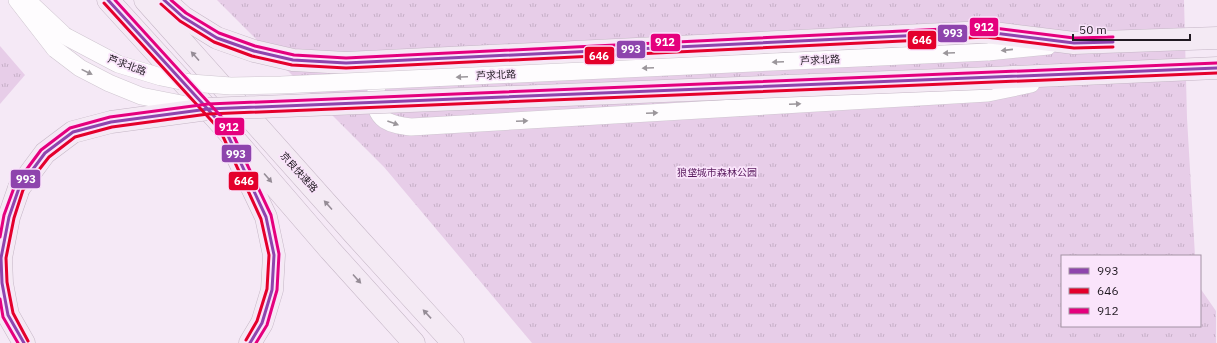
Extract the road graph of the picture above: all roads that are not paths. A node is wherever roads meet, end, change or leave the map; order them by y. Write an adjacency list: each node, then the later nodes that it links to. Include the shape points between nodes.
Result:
1 (17, 0): 7 (street, 芦求北路)
2 (27, 0): 7 (street, 芦求北路)
3 (108, 0): 13 (highway)
4 (145, 0): 17 (highway, 京良快速路, one-way to 4)
5 (164, 0): 9 (highway, via 183,17 217,38 254,52 293,60 346,64)
6 (1217, 38): 8 (highway)
7 (60, 43): 8 (street, 芦求北路, one-way to 7, bridge, via 988,52 231,86 191,83 154,75); 12 (street, 芦求北路, one-way to 12, bridge, via 80,68 109,83 141,96)
8 (1074, 43): 9 (highway, via 986,32)
9 (416, 60): 11 (street, one-way to 11, via 396,66 382,76 375,90 376,108 383,119 394,124 419,127 988,93)
10 (1217, 68): 11 (highway)
11 (1076, 74): 12 (highway, bridge)
12 (208, 109): 14 (highway, bridge, via 111,122 73,132 45,153 19,188 9,217 1,258 8,315)
13 (224, 127): 15 (highway, via 266,217 274,255 272,290 262,323); 16 (highway, one-way to 16)
14 (24, 343)
15 (250, 343)
16 (414, 343)
17 (454, 343)

